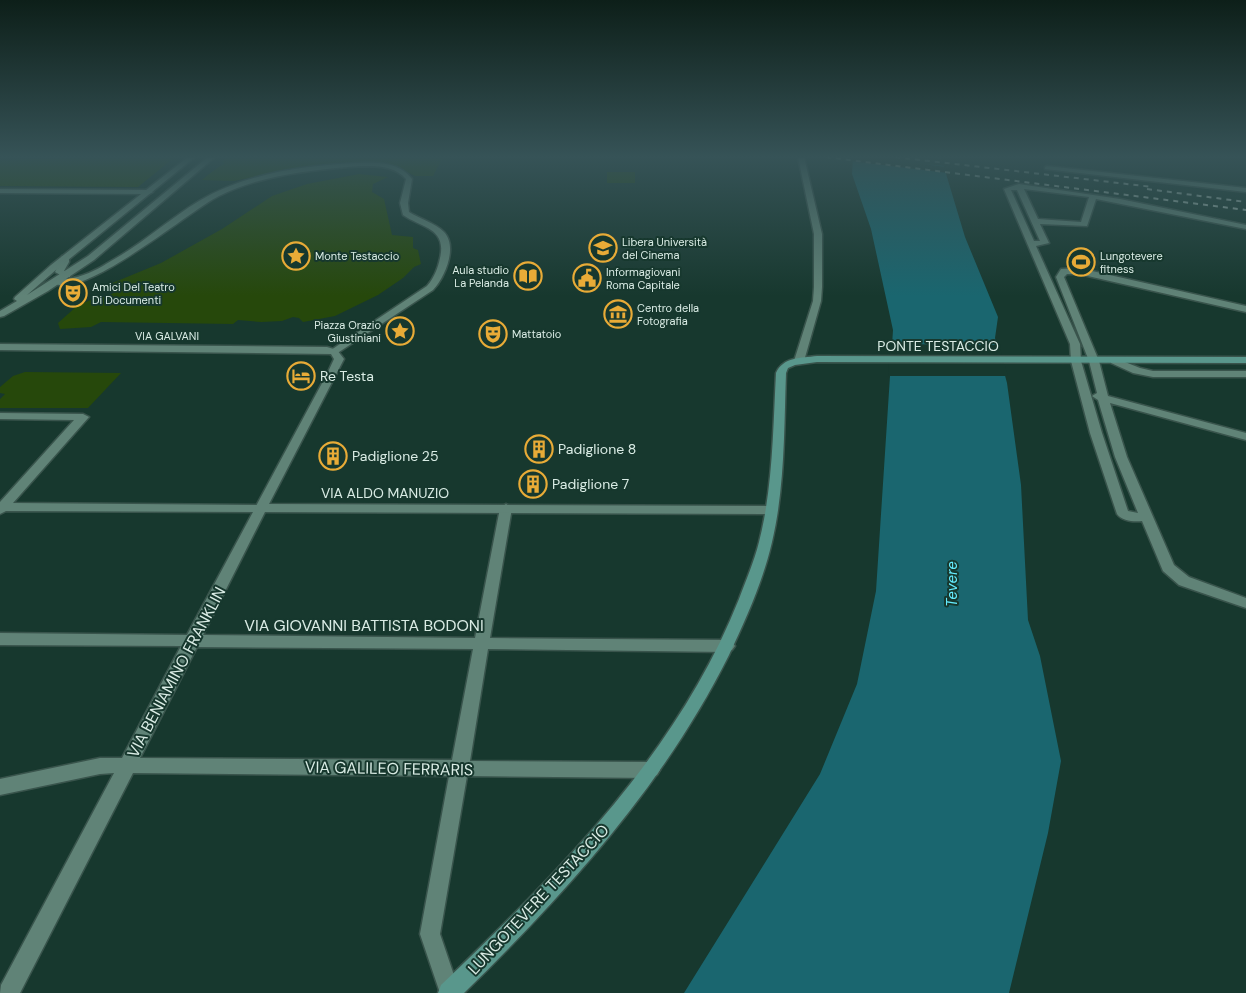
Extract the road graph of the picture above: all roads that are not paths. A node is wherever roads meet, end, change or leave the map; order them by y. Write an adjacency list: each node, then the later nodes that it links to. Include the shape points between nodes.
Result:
1 (135, 203): 13 (street)
2 (156, 203): 14 (street)
3 (203, 203): 15 (street, via 110,264 75,281)
4 (404, 203): 19 (street, via 406,213 436,229 445,239 446,250 437,280 430,288)
5 (811, 203): 21 (street, via 818,234 817,301)
6 (1013, 203): 12 (street)
7 (1027, 203): 10 (street)
8 (1091, 203): 10 (street, via 1084,224)
9 (1125, 203): 11 (street)
10 (1035, 221): 12 (street, via 1045,243)
11 (1246, 227)
12 (1031, 244): 22 (street, via 1075,344)
13 (65, 258): 14 (street, via 59,272); 17 (street)
14 (67, 275): 15 (street)
15 (56, 282): 17 (street)
16 (1246, 309): 23 (street, via 1083,272 1064,271 1060,280)
17 (0, 315)
18 (0, 347): 19 (street, VIA GALVANI)
19 (334, 352): 31 (street, VIA BENIAMINO FRANKLIN, via 339,359)
20 (1246, 360): 24 (main road, PONTE TESTACCIO)
21 (799, 361): 22 (main road, PONTE TESTACCIO); 33 (main road, LUNGOTEVERE TESTACCIO, via 782,369)
22 (1076, 361): 23 (main road, PONTE TESTACCIO); 26 (street)
23 (1094, 361): 24 (main road, PONTE TESTACCIO); 27 (street)
24 (1115, 361): 25 (street, via 1153,374)
25 (1246, 374)
26 (1085, 394): 27 (street); 34 (street, via 1123,514 1135,518)
27 (1104, 397): 29 (street); 34 (street, via 1121,457)
28 (0, 416): 30 (street, via 84,417)
29 (1246, 437)
30 (1, 508): 31 (street, VIA ALDO MANUZIO)
31 (261, 508): 32 (street, VIA ALDO MANUZIO); 37 (street, VIA BENIAMINO FRANKLIN)
32 (506, 508): 33 (street, VIA ALDO MANUZIO); 38 (street)
33 (770, 510): 39 (main road, LUNGOTEVERE TESTACCIO, via 760,563)
34 (1145, 516): 35 (street, via 1173,573 1189,583)
35 (1246, 603)
36 (0, 639): 37 (street, VIA GIOVANNI BATTISTA BODONI)
37 (192, 641): 38 (street, VIA GIOVANNI BATTISTA BODONI); 40 (street, VIA BENIAMINO FRANKLIN)
38 (482, 644): 39 (street, VIA GIOVANNI BATTISTA BODONI); 41 (street)
39 (727, 646): 42 (main road, LUNGOTEVERE TESTACCIO, via 686,719)
40 (128, 765): 41 (street, VIA GALILEO FERRARIS); 43 (street, VIA GALILEO FERRARIS, via 100,766); 44 (street, VIA BENIAMINO FRANKLIN)
41 (459, 768): 42 (street, VIA GALILEO FERRARIS); 45 (street, via 430,934)
42 (651, 770): 45 (main road, LUNGOTEVERE TESTACCIO, via 586,852)
43 (0, 787)
44 (9, 993)
45 (450, 993)

